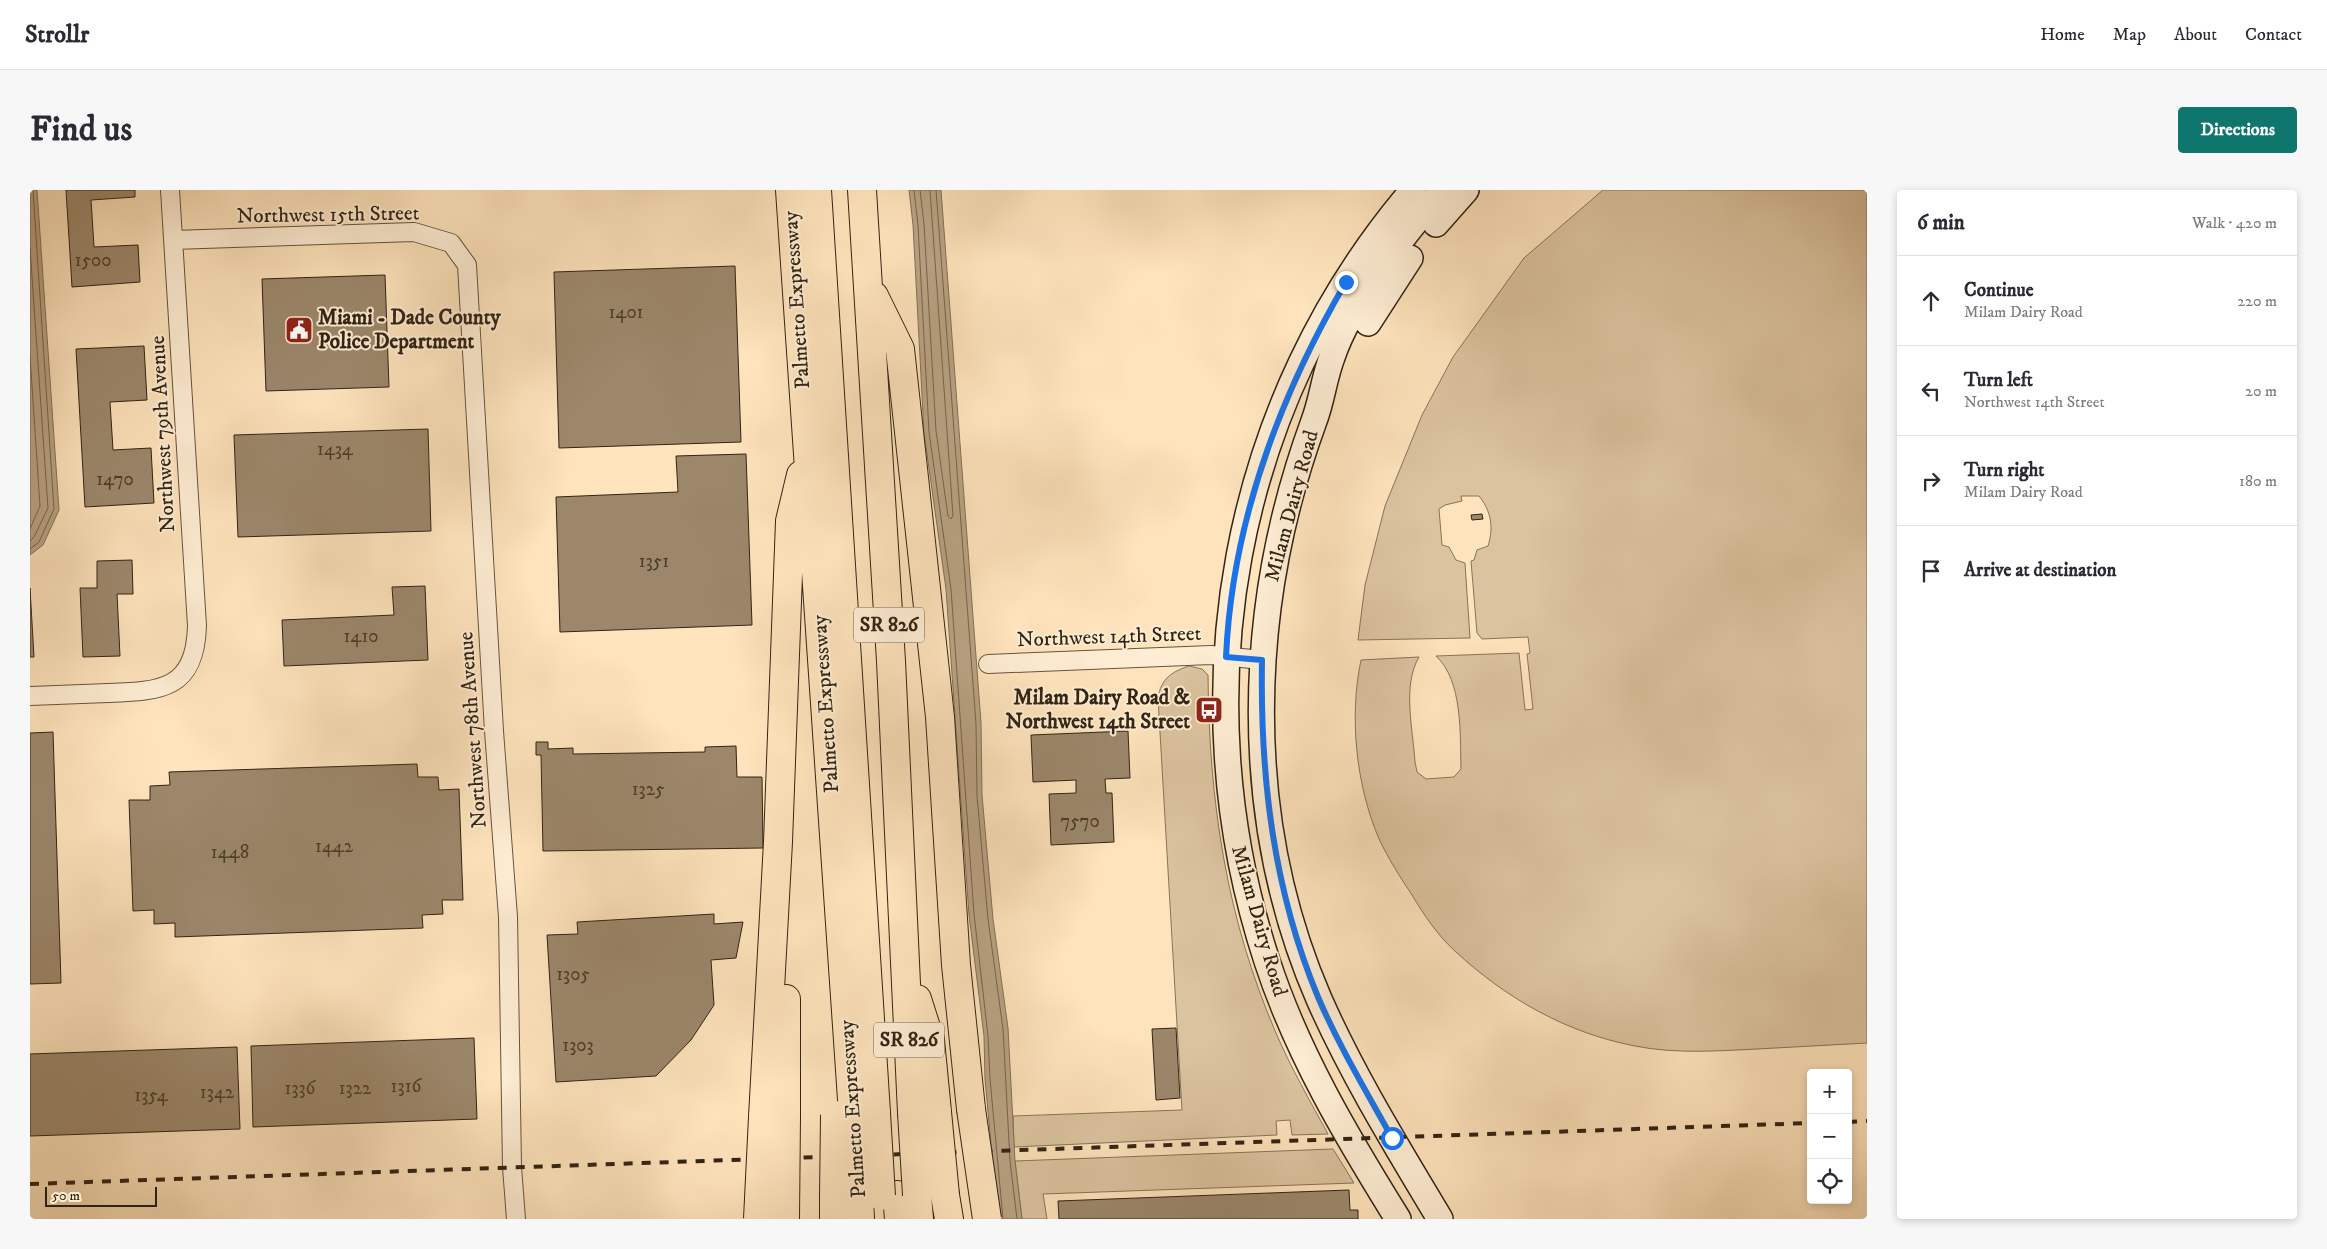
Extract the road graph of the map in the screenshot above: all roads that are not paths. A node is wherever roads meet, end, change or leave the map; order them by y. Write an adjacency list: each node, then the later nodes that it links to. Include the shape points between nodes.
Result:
1 (170, 190): 9 (street, Northwest 79th Avenue)
2 (790, 190): 13 (highway, Palmetto Expressway / SR 826)
3 (817, 190): 18 (highway)
4 (834, 190): 18 (highway)
5 (862, 190): 11 (highway, SR 826)
6 (1413, 190): 14 (main road, Milam Dairy Road, via 1376,236 1346,282 1282,406 1242,538 1228,621)
7 (1443, 190): 12 (main road, Milam Dairy Road, via 1399,243 1358,306 1332,356)
8 (1466, 190): 12 (main road, Milam Dairy Road, via 1403,268)
9 (173, 240): 10 (street, Northwest 15th Street, via 414,232); 17 (street, Northwest 79th Avenue, via 196,647 185,673 168,686 155,690)
10 (451, 243): 23 (street, Northwest 78th Avenue, via 467,265 508,917 512,1168)
11 (868, 284): 18 (highway, SR 826, via 906,967); 26 (highway, bridge, via 900,349 940,717 956,965 971,1109)
12 (1316, 415): 15 (main road, Milam Dairy Road, via 1284,517 1270,591)
13 (807, 447): 18 (highway, Palmetto Expressway / SR 826, via 850,1076); 19 (highway, via 790,521 778,842 786,955)
14 (1226, 657): 15 (street, Northwest 14th Street); 16 (street, Northwest 14th Street); 27 (main road, Milam Dairy Road, via 1224,711 1232,816 1260,939 1288,1018 1320,1085)
15 (1262, 660): 20 (main road, Milam Dairy Road, via 1266,796 1290,914 1318,997 1341,1046)
16 (988, 664)
17 (30, 696)
18 (884, 1113): 21 (highway, bridge); 22 (highway, SR 826, bridge); 22 (highway, bridge); 22 (highway, bridge)
19 (774, 1116): 24 (highway, bridge); 25 (highway, bridge)
20 (1411, 1171): 28 (main road); 29 (main road, Milam Dairy Road)
21 (947, 1207)
22 (878, 1208)
23 (516, 1219)
24 (758, 1219)
25 (785, 1219)
26 (987, 1219)
27 (1398, 1219)
28 (1422, 1219)
29 (1440, 1219)

